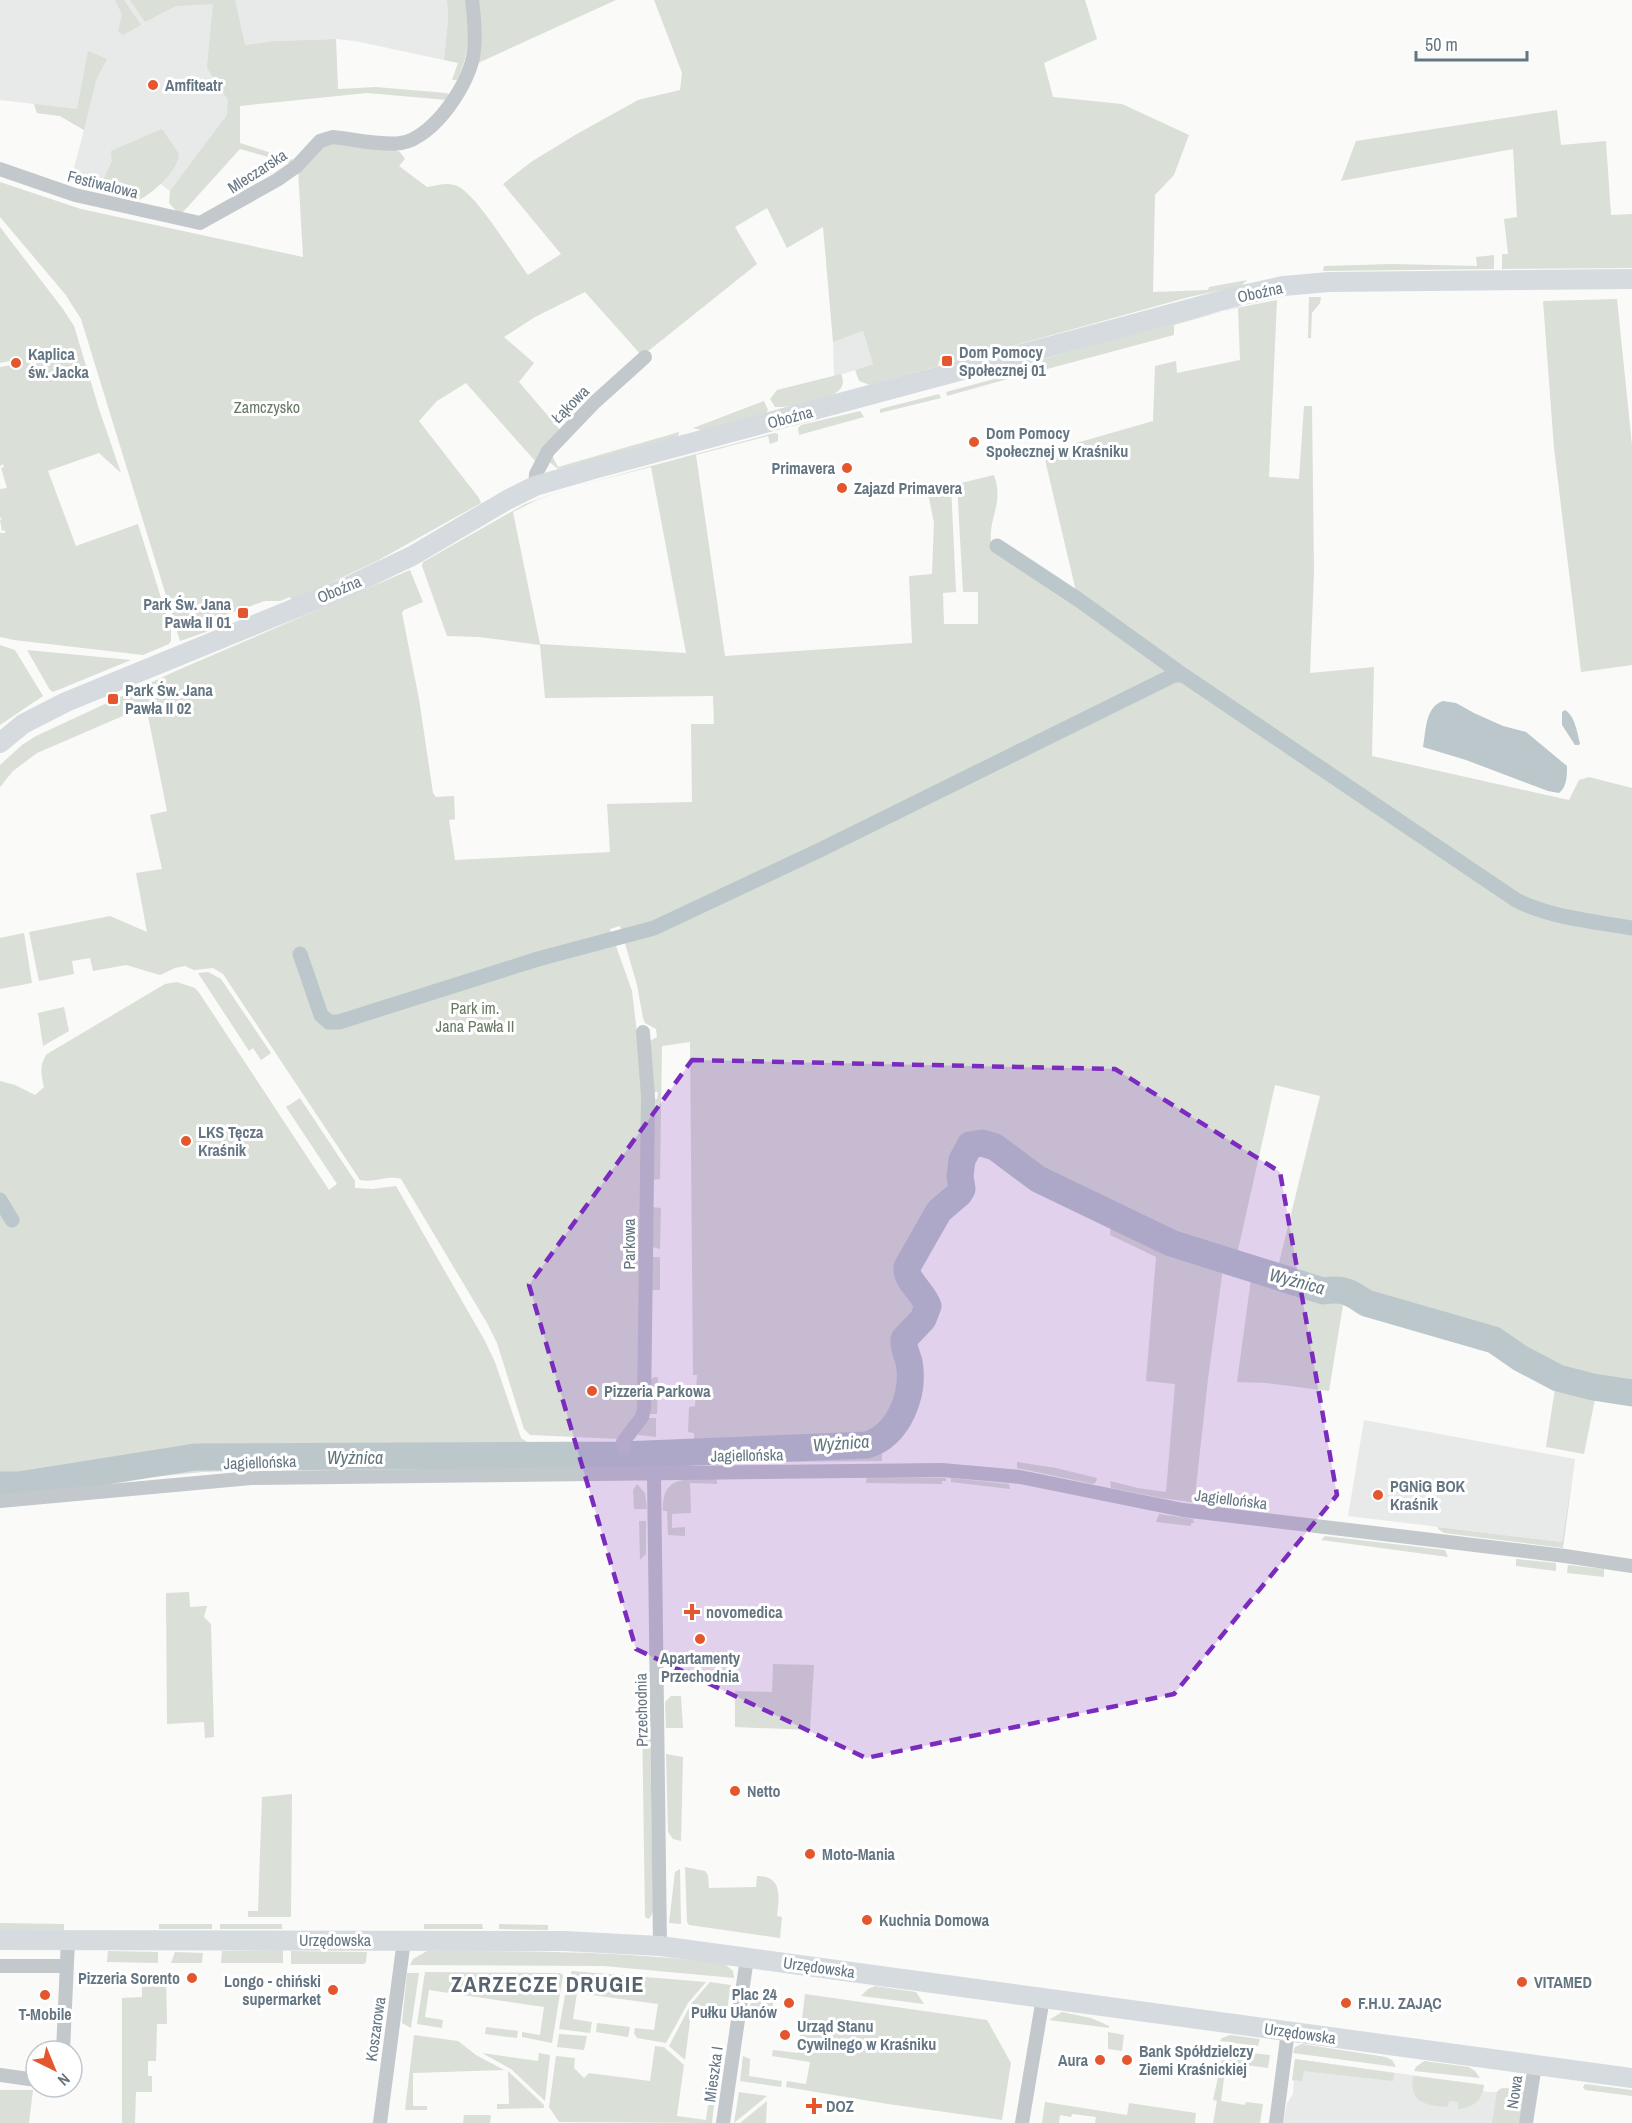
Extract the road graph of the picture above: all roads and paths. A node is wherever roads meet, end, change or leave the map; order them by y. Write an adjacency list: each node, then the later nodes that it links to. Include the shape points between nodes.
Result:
1 (472, 0): 3 (street, Mleczarska, via 474,51 470,68 446,112 429,129 400,143 326,138 278,180)
2 (0, 170): 3 (street, Festiwalowa, via 75,195)
3 (200, 224)
4 (1632, 279): 6 (street, Oboźna, via 1339,281 1282,286)
5 (645, 357): 6 (street, Łąkowa, via 548,451 536,474)
6 (535, 486): 7 (street, Oboźna, via 394,565 66,702 23,724)
7 (0, 743)
8 (643, 1032): 9 (street, Parkowa, via 648,1096 644,1409 623,1442)
9 (624, 1461): 10 (street, Jagiellońska); 11 (street, Jagiellońska, via 251,1478)
10 (654, 1473): 12 (street, Jagiellońska, via 942,1470 996,1474 1183,1510); 16 (street, Przechodnia)
11 (0, 1501)
12 (1632, 1566)
13 (0, 1940): 14 (street, Urzędowska)
14 (68, 1940): 15 (street, Urzędowska); 19 (street)
15 (404, 1940): 16 (street, Urzędowska); 27 (street, Koszarowa)
16 (660, 1946): 17 (street, Urzędowska)
17 (747, 1958): 20 (street, Urzędowska); 28 (street, Mieszka I)
18 (0, 1966): 19 (street)
19 (67, 1966): 22 (street)
20 (1043, 1998): 21 (street, Urzędowska); 29 (street)
21 (1288, 2031): 23 (street, Urzędowska); 30 (street)
22 (64, 2039)
23 (1534, 2065): 26 (street, Urzędowska); 31 (street, Nowa)
24 (0, 2075): 25 (street)
25 (24, 2078)
26 (1632, 2078)
27 (380, 2123)
28 (723, 2123)
29 (1022, 2123)
30 (1276, 2123)
31 (1526, 2123)

